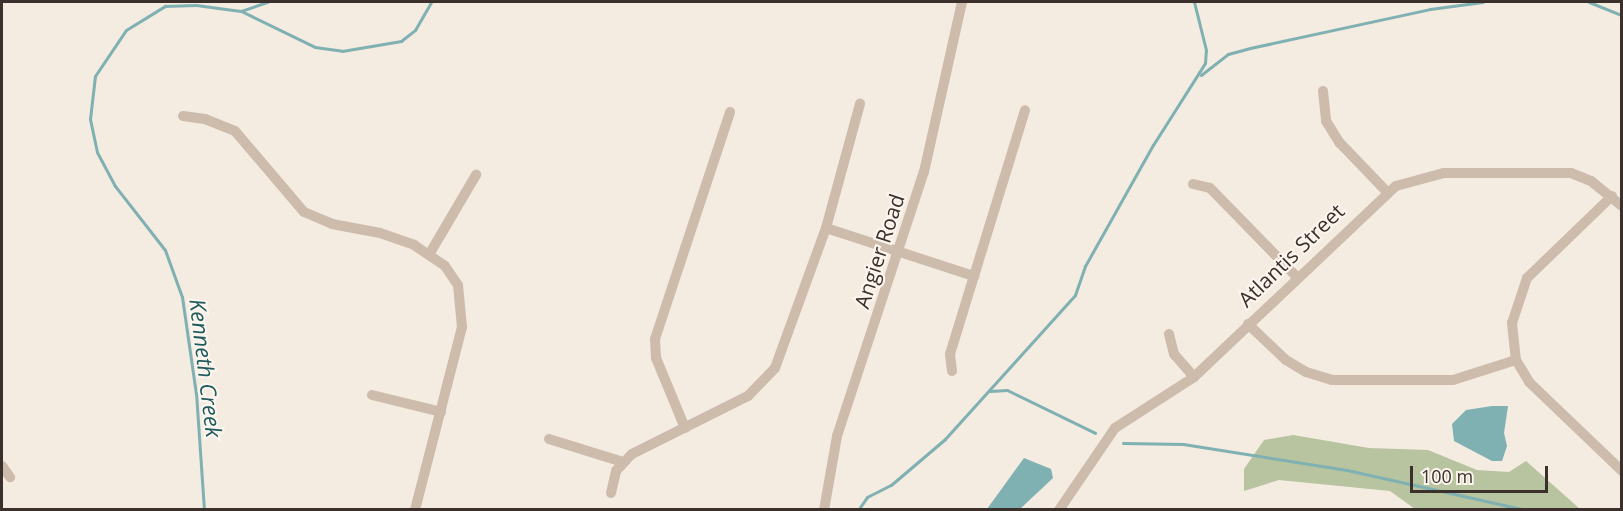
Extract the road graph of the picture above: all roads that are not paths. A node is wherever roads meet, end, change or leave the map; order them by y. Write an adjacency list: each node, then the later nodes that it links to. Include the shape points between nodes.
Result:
1 (962, 2): 13 (street, Angier Road, via 938,117)
2 (1323, 91): 9 (street, via 1326,120 1340,143)
3 (860, 104): 12 (street)
4 (1025, 111): 15 (street)
5 (730, 112): 24 (street, via 655,339 656,358)
6 (183, 116): 14 (street, via 205,119 235,131 304,212 332,224 398,238)
7 (476, 175): 14 (street)
8 (1193, 184): 16 (street, via 1210,188)
9 (1387, 192): 10 (street, Atlantis Street, via 1411,180 1444,173 1571,173); 16 (street, Atlantis Street)
10 (1612, 196): 11 (street, Atlantis Street); 19 (street, via 1527,278 1512,323)
11 (1622, 206)
12 (826, 228): 13 (street); 24 (street, via 775,368 748,396)
13 (900, 252): 15 (street); 32 (street, Angier Road, via 834,447)
14 (430, 253): 23 (street, via 452,276 462,300 462,327)
15 (974, 276): 20 (street, via 950,354)
16 (1297, 277): 17 (street, Atlantis Street)
17 (1248, 324): 19 (street, via 1286,360 1306,372 1332,380 1453,380); 21 (street, Atlantis Street)
18 (1169, 334): 21 (street, via 1174,354)
19 (1516, 360): 28 (street, via 1529,382)
20 (952, 371)
21 (1194, 376): 33 (street, Atlantis Street, via 1115,428)
22 (372, 395): 23 (street)
23 (441, 412): 31 (street)
24 (685, 428): 26 (street)
25 (549, 439): 26 (street)
26 (623, 462): 30 (street, via 616,471)
27 (2, 466): 29 (street)
28 (1622, 471)
29 (10, 477)
30 (611, 493)
31 (415, 510)
32 (824, 510)
33 (1059, 510)

